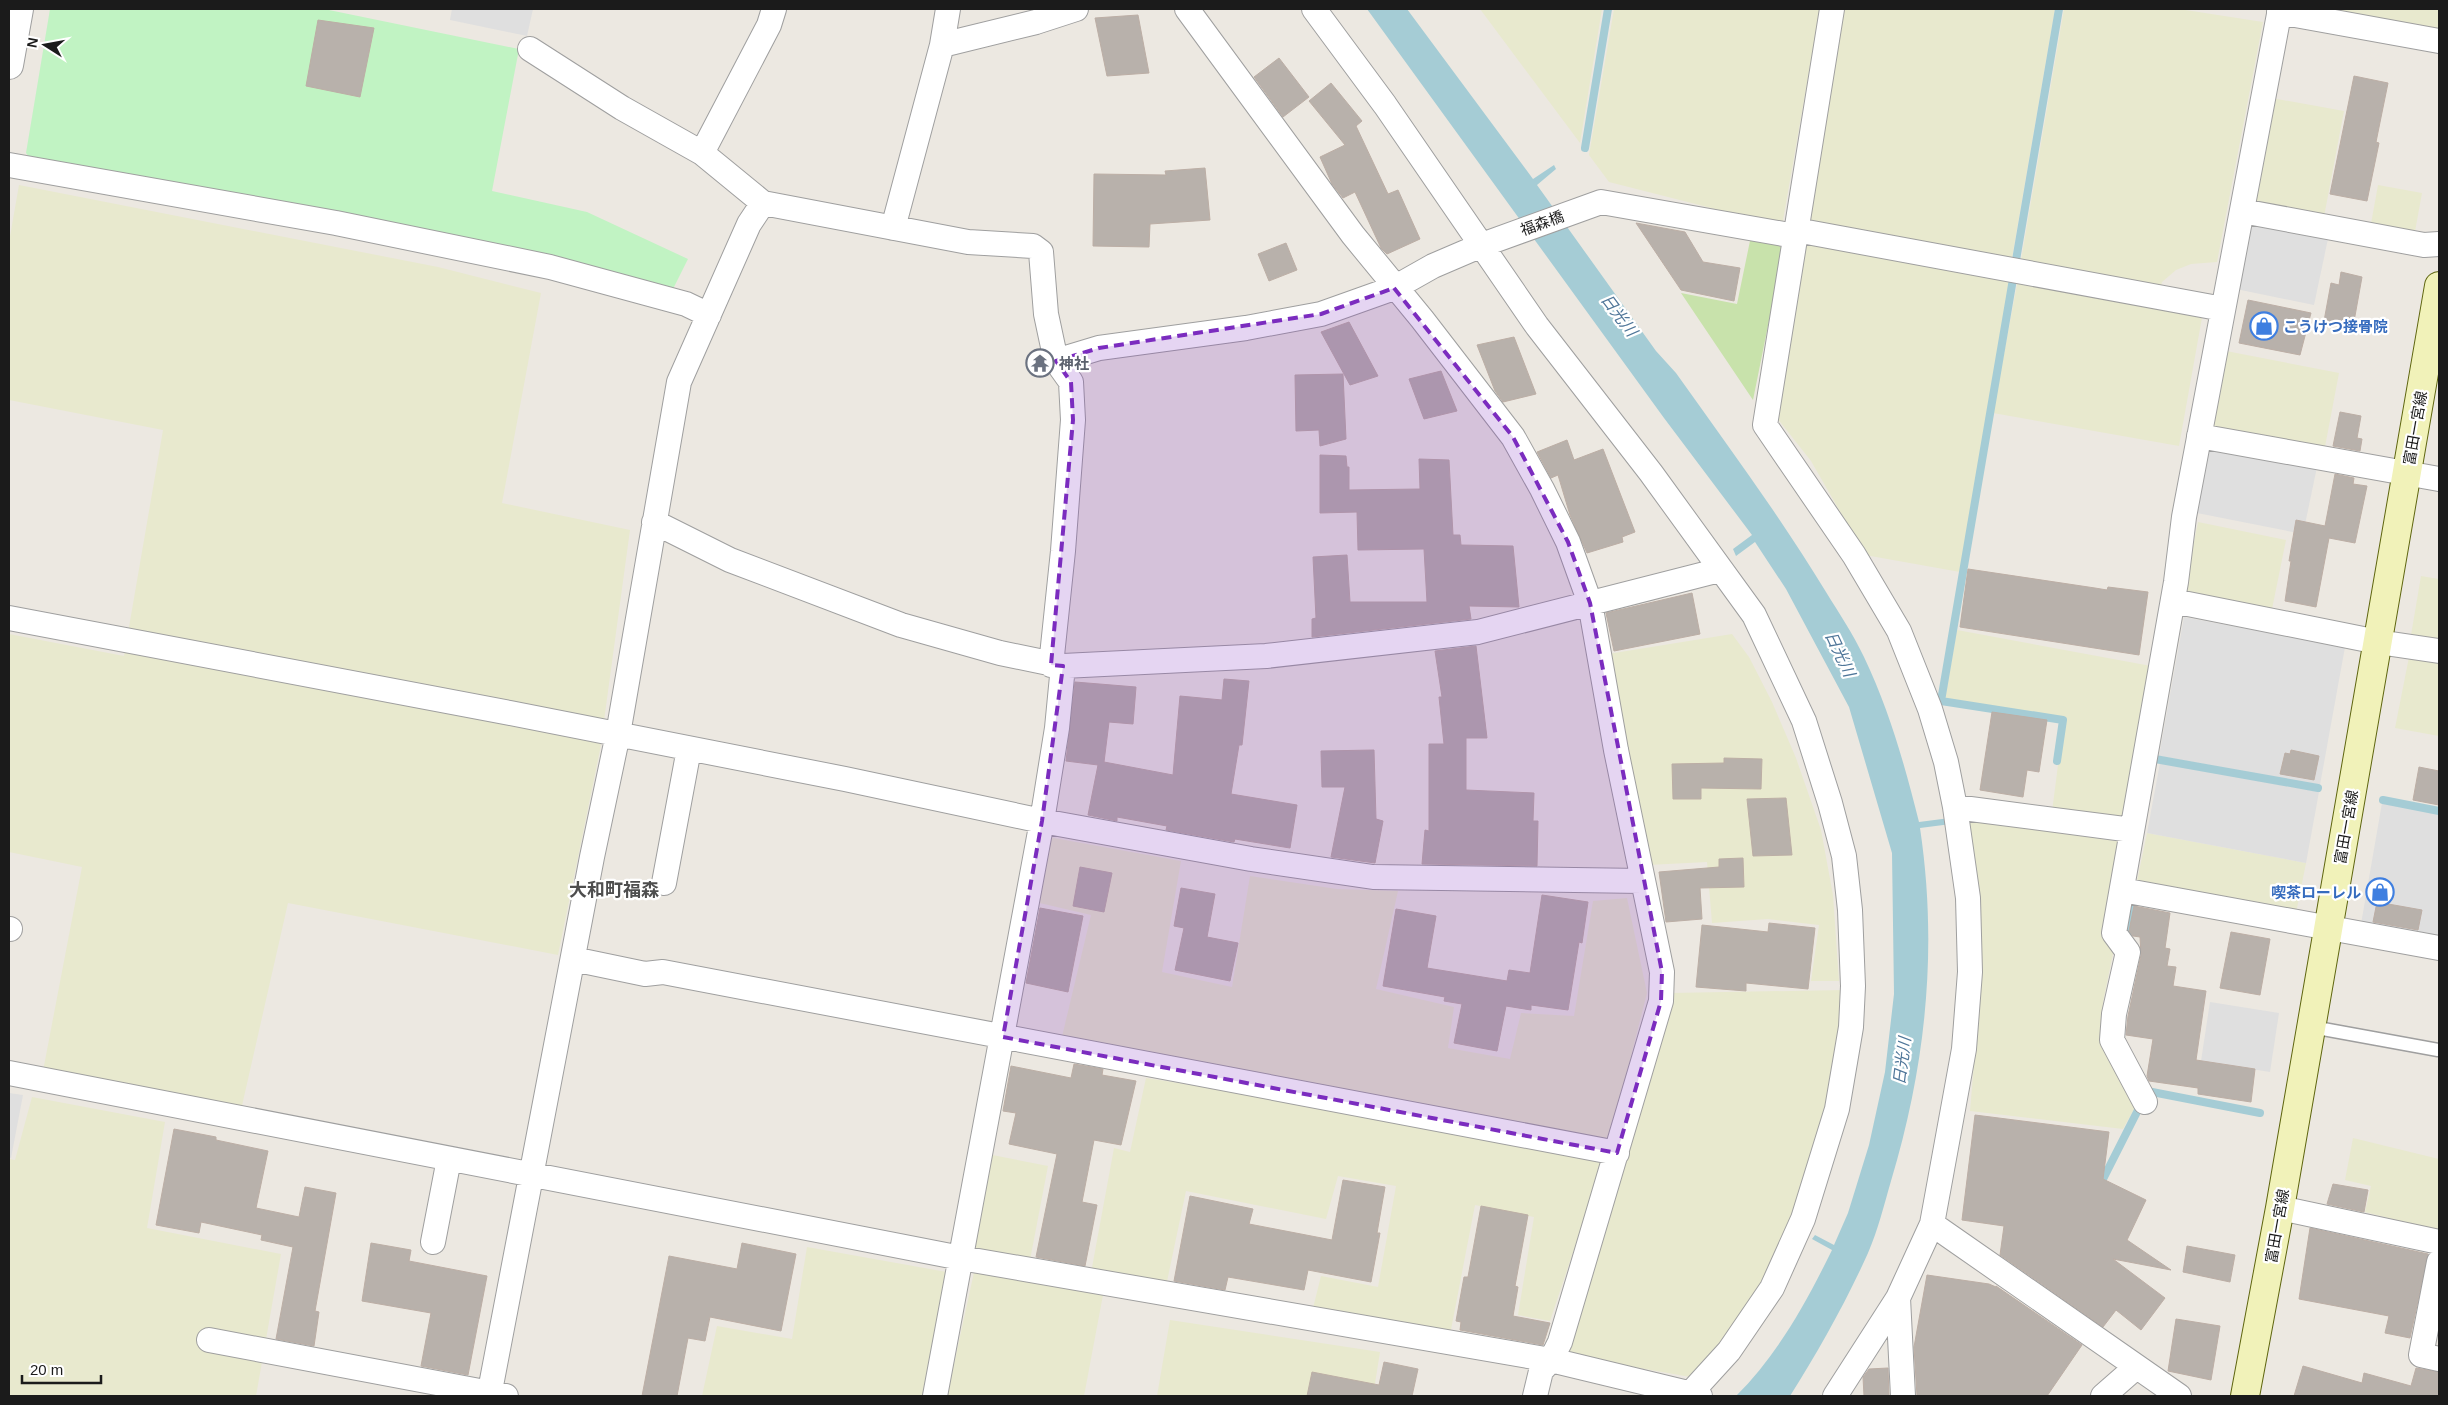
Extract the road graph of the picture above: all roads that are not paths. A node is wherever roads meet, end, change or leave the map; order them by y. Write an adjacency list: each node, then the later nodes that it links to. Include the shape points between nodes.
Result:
1 (20, 9): 12 (street)
2 (774, 9): 13 (street, via 769,25)
3 (948, 9): 10 (street)
4 (1076, 9): 10 (street)
5 (1187, 9): 22 (street)
6 (1314, 9): 20 (street)
7 (1832, 9): 18 (street)
8 (2279, 10): 9 (street); 16 (street)
9 (2439, 41)
10 (942, 45): 17 (street)
11 (530, 49): 13 (street, via 622,108)
12 (9, 65)
13 (702, 153): 15 (street)
14 (9, 165): 24 (street, via 336,223 550,268 686,304)
15 (763, 203): 17 (street); 24 (street, via 749,224)
16 (2242, 211): 19 (street, via 2424,245); 23 (street)
17 (893, 228): 25 (street, via 968,242 1033,246 1041,252 1046,314)
18 (1795, 233): 20 (street, 福森橋, via 1601,202); 23 (street); 39 (street, via 1765,425 1854,555 1899,631 1930,709 1946,762)
19 (2439, 244)
20 (1482, 245): 22 (street, 福森橋, via 1433,266); 30 (street, via 1537,326 1651,473)
21 (2439, 286): 27 (main road, 富田一宮線)
22 (1394, 288): 25 (street, 福森橋, via 1321,314 1099,348); 32 (street, via 1422,319 1513,437 1568,542)
23 (2223, 308): 26 (street)
24 (709, 315): 29 (street, via 679,382)
25 (1056, 361): 36 (street, via 1071,382 1072,420)
26 (2199, 436): 27 (street); 31 (street)
27 (2407, 474): 28 (street); 34 (main road, 富田一宮線)
28 (2439, 480)
29 (654, 522): 36 (street, via 730,560 901,625 1000,653); 37 (street)
30 (1720, 570): 32 (street); 68 (street, via 1754,615 1787,682 1804,721 1830,803 1844,856 1850,910 1852,1011 1846,1068 1837,1109 1800,1228 1757,1312)
31 (2173, 601): 34 (street); 41 (street)
32 (1590, 603): 36 (street, via 1478,632 1266,656); 42 (street)
33 (9, 618): 37 (street)
34 (2378, 642): 35 (street); 45 (main road, 富田一宮線)
35 (2439, 651)
36 (1057, 665): 40 (street, via 1057,728)
37 (618, 734): 38 (street); 47 (street)
38 (689, 748): 40 (street); 43 (street)
39 (1955, 808): 41 (street); 57 (street, via 1968,898 1970,972 1964,1049)
40 (1042, 820): 42 (street, via 1252,859 1373,877); 49 (street)
41 (2132, 830): 44 (street)
42 (1642, 881): 53 (street, via 1662,972 1661,1000)
43 (664, 883)
44 (2122, 890): 45 (street); 52 (street, via 2114,933 2128,952 2114,1014 2112,1040)
45 (2329, 928): 46 (street); 48 (main road, 富田一宮線)
46 (2439, 948)
47 (573, 959): 49 (street, via 645,974 663,972); 55 (street)
48 (2312, 1027): 50 (lane); 56 (main road, 富田一宮線)
49 (1003, 1036): 53 (street); 60 (street)
50 (2438, 1050)
51 (9, 1073): 54 (street)
52 (2145, 1102)
53 (1617, 1153): 65 (street, via 1560,1342)
54 (449, 1159): 55 (street); 58 (street)
55 (532, 1175): 60 (street); 67 (street)
56 (2280, 1208): 59 (street); 75 (main road, 富田一宮線)
57 (1932, 1224): 62 (street); 66 (street)
58 (434, 1242)
59 (2439, 1242)
60 (961, 1258): 65 (street); 69 (street)
61 (2439, 1262): 64 (street, via 2421,1355)
62 (1898, 1298): 71 (street); 72 (street)
63 (209, 1340): 67 (street)
64 (2439, 1359)
65 (1551, 1360): 68 (street); 70 (street, via 1541,1371)
66 (2135, 1368): 73 (street); 74 (street)
67 (495, 1395)
68 (1694, 1395)
69 (935, 1396)
70 (1535, 1396)
71 (1835, 1396)
72 (1903, 1396)
73 (2103, 1396)
74 (2179, 1396)
75 (2245, 1396)

